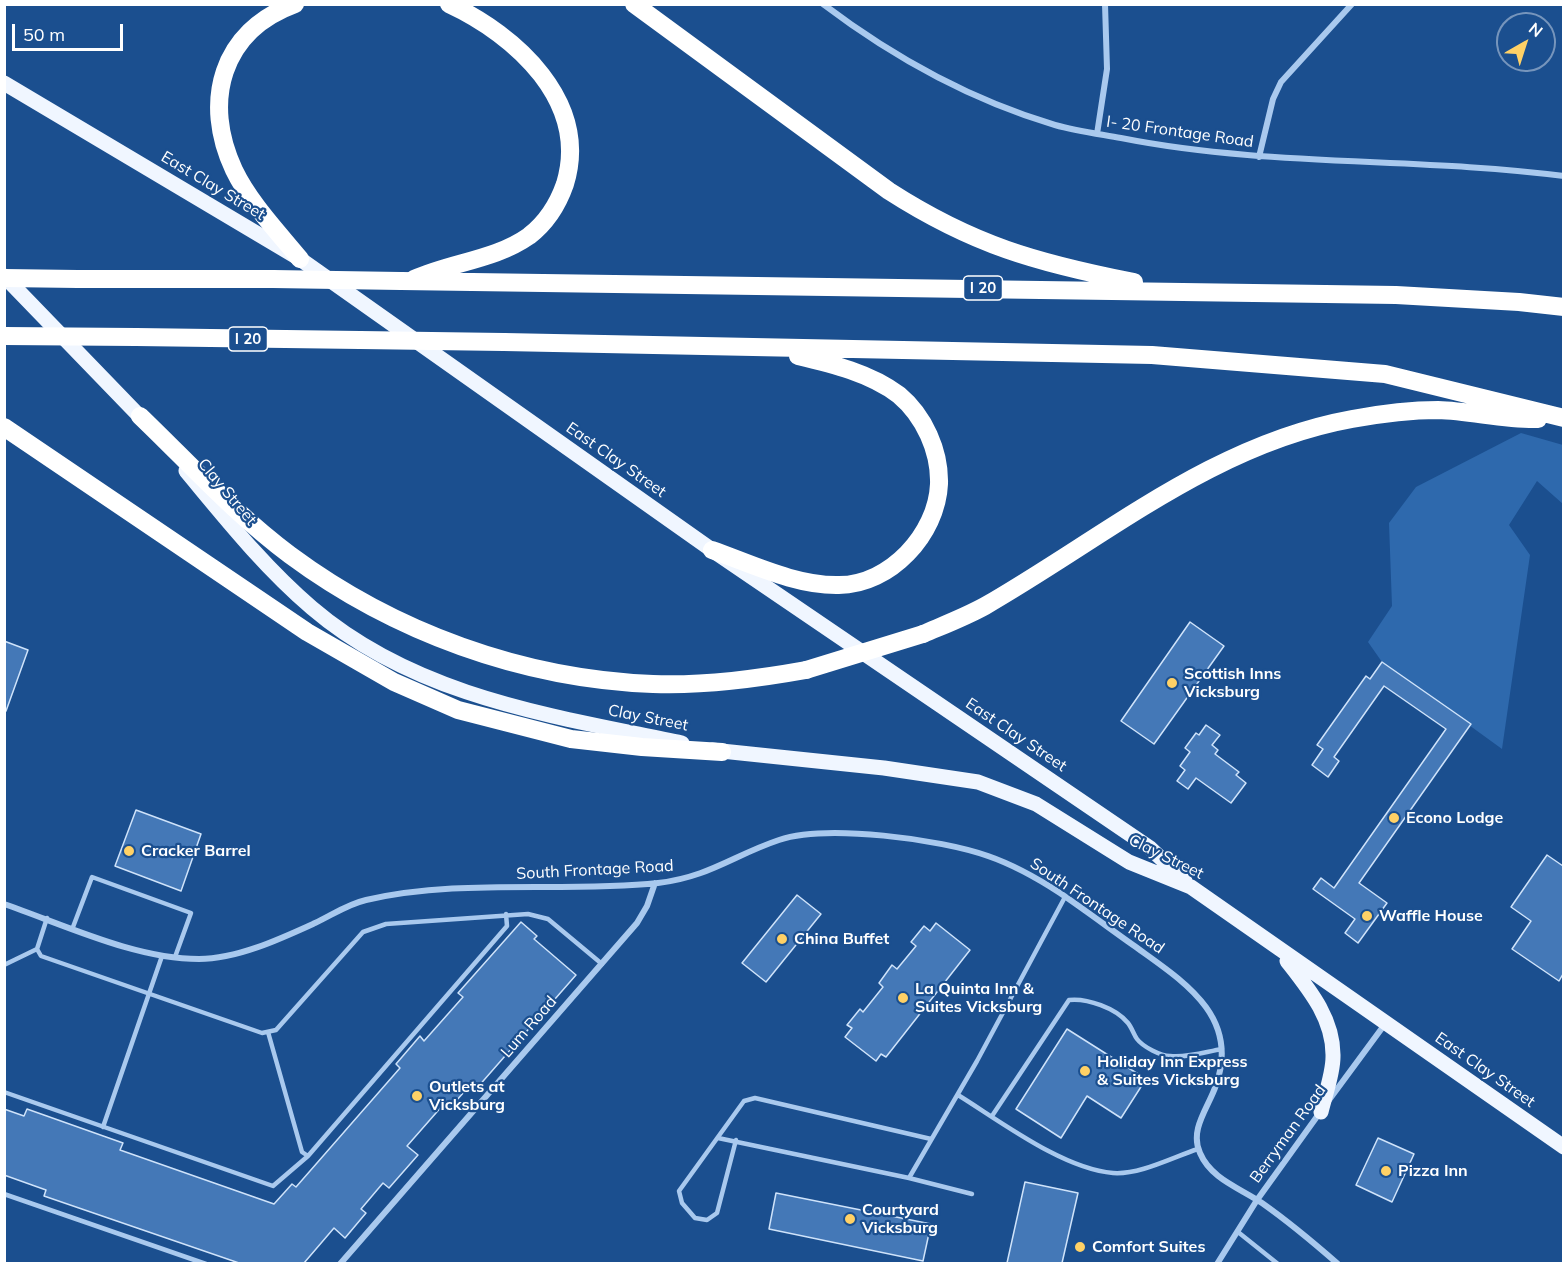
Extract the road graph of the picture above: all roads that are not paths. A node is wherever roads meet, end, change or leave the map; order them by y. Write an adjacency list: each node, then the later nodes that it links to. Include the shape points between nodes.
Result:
1 (295, 4): 11 (highway, via 264,20 235,49 220,87 217,111 235,171 253,201)
2 (449, 4): 13 (highway, via 503,36 534,66 555,94 568,130 567,176 552,211 530,235 491,255)
3 (634, 4): 14 (highway, via 888,191 933,219 1035,261)
4 (823, 4): 8 (street, I- 20 Frontage Road, via 890,50 980,98 1057,125)
5 (1105, 4): 8 (street, via 1107,69)
6 (1352, 4): 9 (street, via 1281,82)
7 (4, 83): 11 (main road, East Clay Street)
8 (1097, 134): 9 (street, I- 20 Frontage Road, via 1158,146)
9 (1259, 157): 10 (street, I- 20 Frontage Road, via 1470,166)
10 (1563, 176)
11 (300, 259): 21 (main road, East Clay Street)
12 (4, 277): 13 (highway, I 20, bridge); 18 (main road, Clay Street)
13 (405, 281): 14 (highway, I 20)
14 (1177, 291): 15 (highway, I 20, via 1396,295)
15 (1563, 308)
16 (4, 336): 17 (highway, I 20, bridge)
17 (764, 347): 19 (highway, I 20, via 1152,355 1385,374); 21 (highway, via 837,365 871,378 899,396 918,416 931,439 939,484 936,504 907,553 882,573 857,583 820,584)
18 (140, 416): 19 (highway, bridge, via 289,554 386,615 483,654 606,680 654,684 758,679 806,670 923,634 983,607 1218,464 1301,430 1354,419 1438,410 1522,420); 22 (main road, Clay Street, via 274,573 356,639 466,694 572,722)
19 (1563, 418)
20 (4, 428): 22 (highway, via 307,632 394,682 458,710 571,739)
21 (712, 550): 24 (main road, East Clay Street, via 1150,848)
22 (722, 752): 24 (main road, Clay Street, via 978,782 1036,804 1129,862)
23 (655, 883): 25 (street, South Frontage Road, via 711,871 780,839 834,834 967,849 1006,863); 33 (street, South Frontage Road, via 406,891 359,902 313,924 222,957); 34 (street, Lum Road, via 637,923)
24 (1191, 887): 30 (main road, Clay Street)
25 (1065, 897): 39 (street, South Frontage Road, via 1190,987 1217,1025); 41 (lane)
26 (4, 904): 28 (street, South Frontage Road)
27 (506, 914): 34 (lane, via 548,919); 38 (lane, via 386,924 363,932 276,1030); 50 (lane, via 507,926)
28 (47, 918): 29 (street, South Frontage Road); 31 (lane)
29 (73, 927): 32 (street, South Frontage Road); 33 (lane, via 92,877 192,914)
30 (1276, 947): 37 (main road, Clay Street); 42 (main road, via 1309,988 1332,1038 1334,1059)
31 (37, 949): 35 (lane); 36 (lane, via 40,956)
32 (162, 956): 33 (street, South Frontage Road); 36 (lane)
33 (175, 957)
34 (602, 964): 57 (street, Lum Road)
35 (4, 965)
36 (149, 995): 38 (lane); 44 (lane)
37 (1385, 1023): 42 (street, Berryman Road); 48 (main road, East Clay Street)
38 (268, 1032): 50 (lane, via 302,1152)
39 (1222, 1049): 43 (lane, via 1195,1055 1160,1054 1138,1041 1127,1022 1103,1006 1069,1000); 49 (street, South Frontage Road, via 1218,1082 1197,1128)
40 (4, 1092): 44 (lane)
41 (958, 1095): 43 (lane); 46 (lane)
42 (1321, 1112): 54 (street, Berryman Road)
43 (992, 1116): 49 (lane, via 1065,1159 1114,1173)
44 (103, 1127): 50 (lane, via 269,1186)
45 (718, 1138): 46 (lane, via 744,1101 755,1098); 47 (lane); 47 (lane, via 679,1191 682,1203 694,1218 707,1220 717,1213)
46 (931, 1139): 51 (lane)
47 (736, 1140): 51 (lane)
48 (1563, 1147)
49 (1198, 1149): 54 (street, via 1220,1177)
50 (308, 1156)
51 (909, 1178): 53 (lane)
52 (4, 1194): 56 (lane)
53 (972, 1194)
54 (1257, 1200): 55 (street, Berryman Road); 60 (street)
55 (1238, 1232): 58 (street, Berryman Road); 59 (lane)
56 (206, 1263)
57 (340, 1263)
58 (1217, 1263)
59 (1278, 1263)
60 (1338, 1263)

